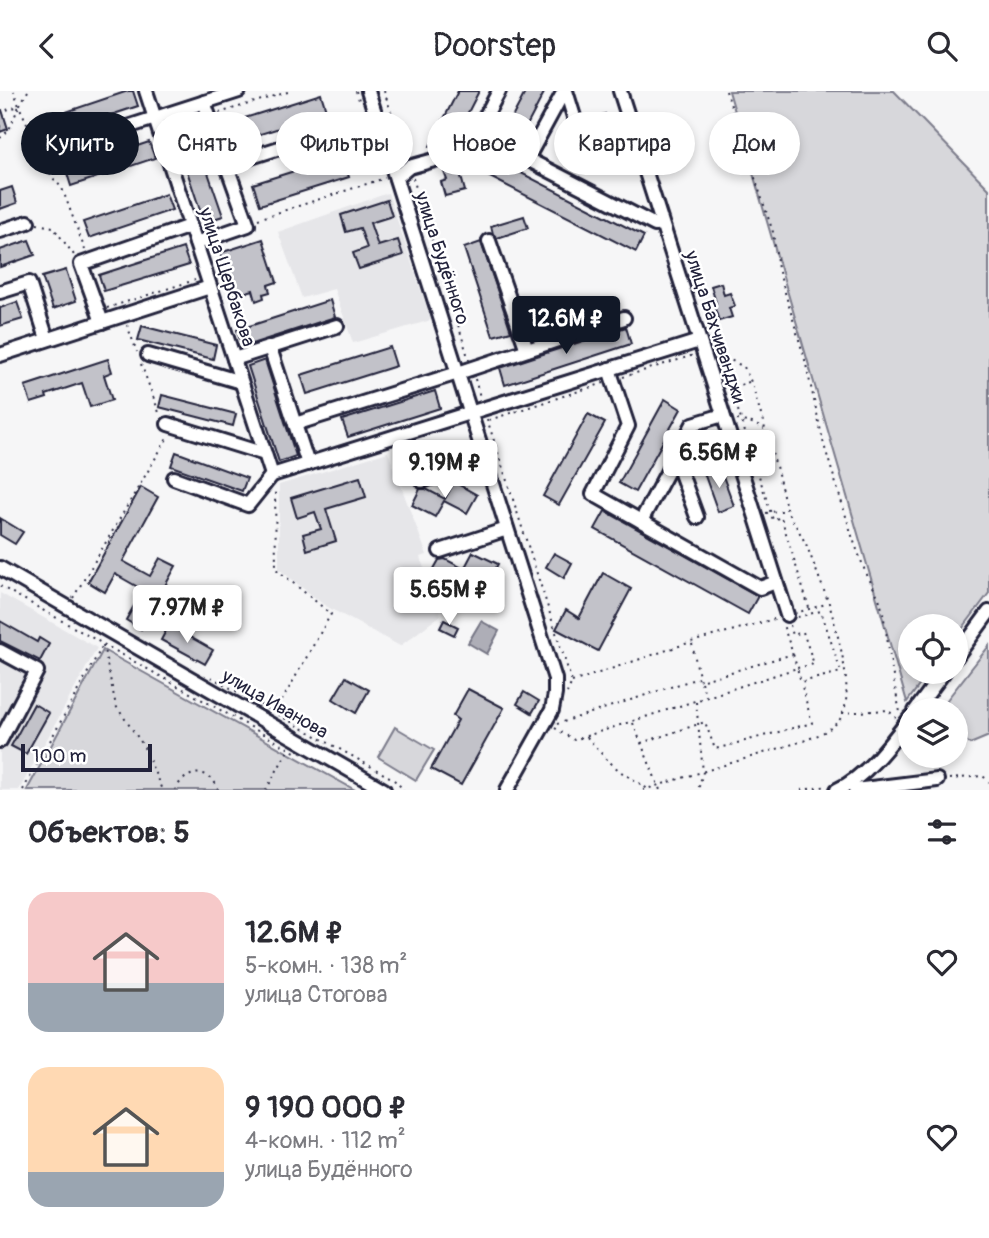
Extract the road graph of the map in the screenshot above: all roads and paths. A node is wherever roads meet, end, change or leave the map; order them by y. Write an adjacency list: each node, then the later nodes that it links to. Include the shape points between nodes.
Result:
1 (14, 91): 14 (path)
2 (28, 91): 14 (path)
3 (146, 91): 16 (street, улица Щербакова)
4 (239, 91): 12 (street)
5 (291, 91): 19 (path)
6 (356, 91): 13 (path)
7 (368, 91): 28 (street, улица Будённого)
8 (499, 91): 20 (street)
9 (565, 91): 21 (street); 22 (street)
10 (620, 91): 31 (street, улица Бахчиванджи)
11 (726, 91): 93 (path, via 773,232 778,269 824,446 853,539 883,612)
12 (204, 102): 17 (street); 18 (street)
13 (360, 104)
14 (19, 106): 15 (path); 23 (path, via 9,130); 36 (path, via 52,177 62,188)
15 (0, 112)
16 (153, 112)
17 (171, 112)
18 (208, 112)
19 (222, 112)
20 (488, 112)
21 (572, 112)
22 (540, 136)
23 (0, 138)
24 (427, 162): 28 (street)
25 (540, 166): 31 (street, via 654,225)
26 (174, 175): 32 (street, улица Щербакова)
27 (230, 175): 30 (street)
28 (391, 178): 30 (path); 50 (street, улица Будённого)
29 (27, 222): 33 (street); 36 (path, via 53,227)
30 (247, 223): 35 (street)
31 (662, 223): 44 (street, улица Бахчиванджи)
32 (190, 226): 35 (street, улица Щербакова); 36 (street)
33 (0, 231)
34 (489, 241): 46 (street)
35 (196, 243): 37 (street, улица Щербакова)
36 (85, 263): 40 (street)
37 (210, 287): 40 (street); 49 (street, улица Щербакова)
38 (0, 292): 43 (street, via 29,283)
39 (624, 318): 46 (street)
40 (102, 322): 43 (street)
41 (127, 324): 59 (path)
42 (337, 326): 45 (street)
43 (47, 339): 47 (street)
44 (698, 346): 51 (street); 51 (path); 53 (path, via 744,367); 55 (street, улица Бахчиванджи)
45 (270, 348): 49 (street); 58 (street)
46 (527, 350): 50 (street)
47 (0, 355)
48 (148, 355): 52 (street)
49 (234, 359): 52 (street, улица Щербакова)
50 (458, 373): 54 (street, улица Будённого); 58 (street)
51 (611, 375): 54 (street); 56 (path); 72 (street, via 628,426 593,494)
52 (241, 381): 61 (street, улица Щербакова)
53 (751, 381): 57 (path, via 731,388); 60 (path)
54 (471, 413): 63 (street, улица Будённого); 64 (street)
55 (723, 415): 57 (path); 62 (street, via 693,424); 70 (street, улица Бахчиванджи)
56 (488, 420)
57 (742, 422): 60 (path); 68 (path)
58 (295, 424): 64 (street)
59 (166, 429): 61 (street); 78 (path)
60 (765, 429): 69 (path)
61 (265, 454): 65 (street, улица Щербакова)
62 (675, 457): 71 (street); 72 (street)
63 (485, 459): 67 (street); 73 (street, улица Будённого)
64 (308, 464): 65 (street)
65 (272, 475): 66 (street, via 248,505)
66 (174, 478)
67 (422, 481)
68 (771, 512): 69 (path); 70 (path); 80 (path, via 773,520 781,517)
69 (787, 512): 79 (path, via 806,544)
70 (755, 516): 76 (street, улица Бахчиванджи)
71 (697, 517)
72 (641, 521): 76 (street, via 760,588)
73 (507, 529): 74 (street); 115 (street, улица Будённого, via 555,679 552,710)
74 (440, 551)
75 (0, 568): 114 (street, улица Иванова)
76 (776, 582): 82 (street, улица Бахчиванджи)
77 (0, 586): 85 (path)
78 (73, 599)
79 (829, 603): 80 (path); 95 (path, via 846,677)
80 (810, 609): 82 (path)
81 (989, 612): 83 (street)
82 (787, 618): 88 (path, via 793,635 803,632 814,664); 91 (path, via 821,611 841,672)
83 (968, 641)
84 (691, 642): 87 (path, via 780,618); 89 (path); 90 (path)
85 (103, 644): 103 (path); 109 (path); 110 (path, via 116,706 143,745)
86 (0, 650): 101 (street, via 37,671)
87 (793, 654): 88 (path); 89 (path)
88 (797, 668): 91 (path); 92 (path)
89 (700, 679): 92 (path); 100 (path, via 551,726 574,740)
90 (572, 682)
91 (801, 682): 98 (path, via 811,723 715,748 705,722)
92 (707, 698): 94 (path)
93 (899, 698)
94 (696, 702): 97 (path); 98 (path)
95 (842, 713): 96 (path, via 888,710); 105 (path, via 826,732)
96 (898, 716)
97 (632, 722): 100 (path); 102 (path)
98 (698, 724): 102 (path); 105 (path)
99 (898, 733): 119 (street, via 866,770)
100 (586, 736): 116 (path)
101 (0, 741)
102 (641, 743): 108 (path)
103 (289, 749): 104 (path); 113 (path)
104 (300, 754)
105 (703, 772): 108 (path); 118 (path)
106 (937, 780): 107 (path, via 983,776); 120 (street)
107 (989, 782)
108 (659, 785): 116 (path); 117 (path)
109 (23, 790)
110 (162, 790)
111 (175, 790): 112 (path, via 186,776 196,773 211,778)
112 (218, 790)
113 (266, 790)
114 (384, 790)
115 (507, 790)
116 (646, 790)
117 (660, 790)
118 (698, 790)
119 (837, 790)
120 (855, 790)

